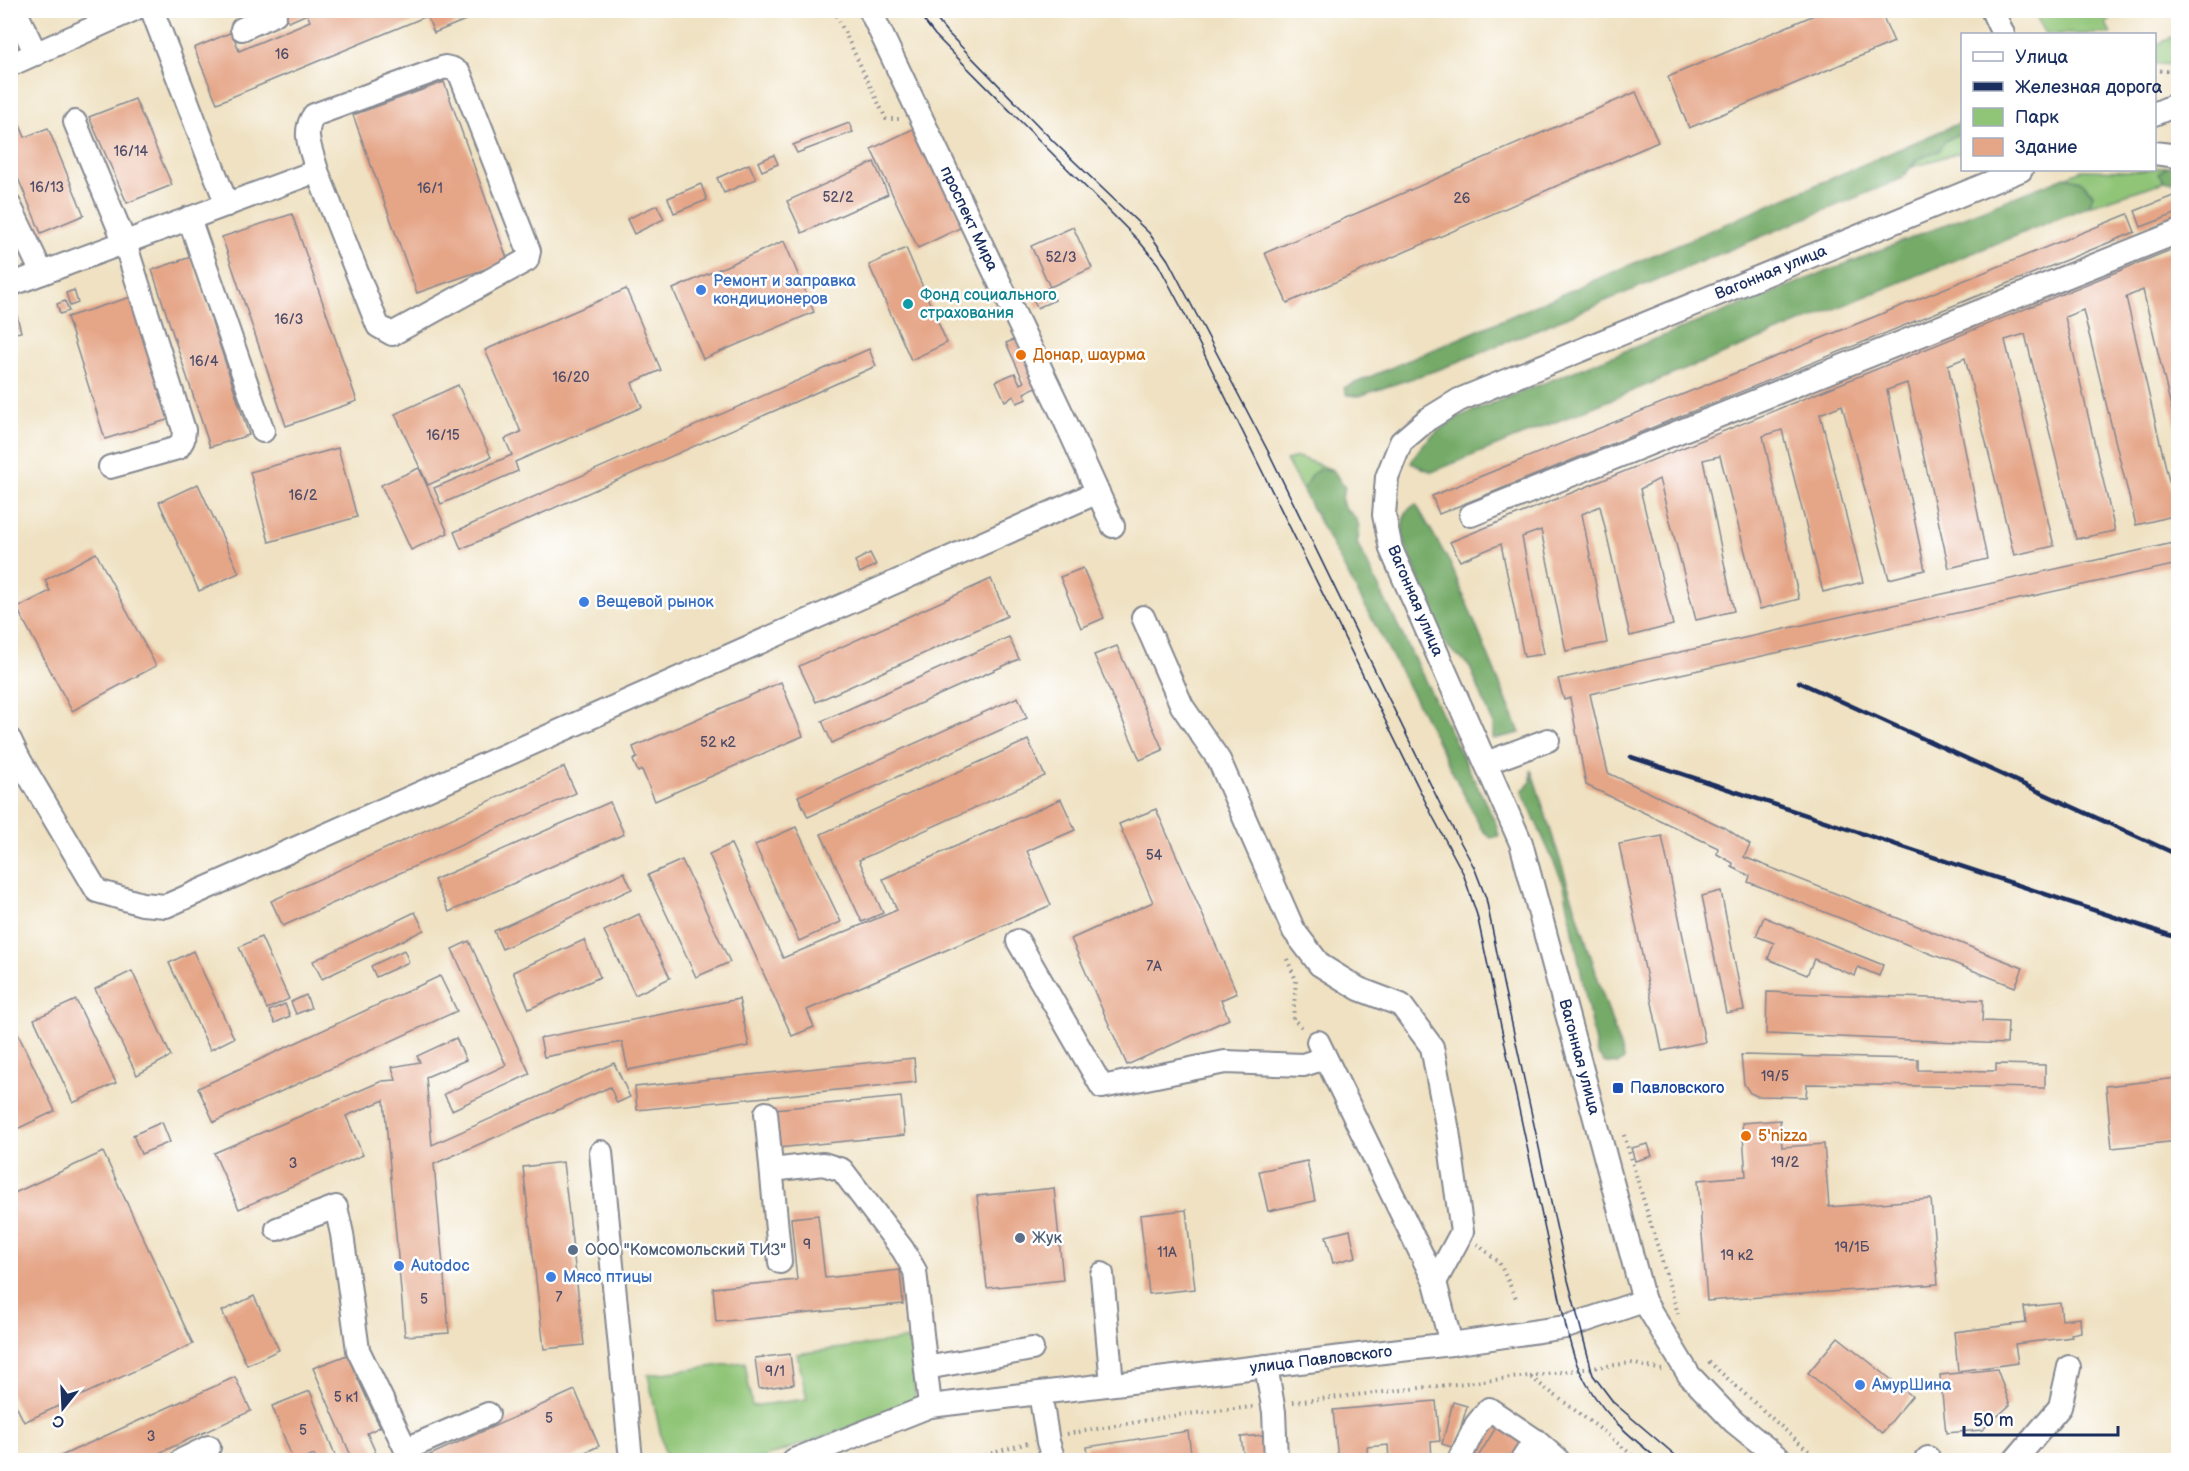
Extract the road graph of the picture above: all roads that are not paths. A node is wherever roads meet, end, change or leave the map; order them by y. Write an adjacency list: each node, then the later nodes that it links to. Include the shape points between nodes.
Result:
1 (15, 10): 9 (street)
2 (133, 10): 9 (street)
3 (153, 10): 18 (street)
4 (275, 10): 7 (street, via 275,14)
5 (870, 10): 27 (street, проспект Мира)
6 (1992, 10): 8 (street)
7 (242, 29)
8 (2003, 33)
9 (36, 54): 10 (street)
10 (10, 64)
11 (2178, 104): 12 (street)
12 (2156, 113)
13 (75, 122): 22 (street)
14 (2156, 153): 15 (street)
15 (2178, 156)
16 (317, 171): 16 (street, via 306,134 314,115 445,67 453,69 460,74 529,251 527,260 392,334 378,326); 18 (street)
17 (2019, 171): 33 (street, Вагонная улица, via 1459,400 1401,442 1387,477 1384,515 1391,549)
18 (227, 205): 20 (street)
19 (10, 206): 23 (street)
20 (189, 218): 22 (street); 25 (street)
21 (2178, 232): 28 (street)
22 (125, 243): 23 (street); 26 (street, via 184,429 178,448)
23 (42, 273): 24 (street)
24 (10, 285)
25 (263, 431)
26 (110, 467)
27 (1098, 492): 29 (street, проспект Мира); 32 (street, via 166,906 142,904 97,891)
28 (1471, 515)
29 (1113, 526)
30 (1143, 617): 41 (street, via 1182,706 1219,760 1294,931 1320,965 1359,989 1401,1005 1432,1047 1462,1232)
31 (1548, 740): 33 (street)
32 (13, 754)
33 (1486, 763): 42 (street, Вагонная улица, via 1521,843)
34 (1018, 941): 41 (street, via 1102,1087 1225,1062 1303,1065 1321,1050)
35 (766, 1113): 37 (street)
36 (601, 1152): 56 (street)
37 (772, 1170): 39 (street); 47 (street, via 823,1164 842,1170 915,1271)
38 (277, 1229): 54 (street, via 336,1207 358,1350)
39 (780, 1262)
40 (1102, 1274): 48 (street)
41 (1435, 1282): 43 (street)
42 (1644, 1301): 43 (street, улица Павловского, via 1566,1327); 63 (street, via 1689,1375 1734,1422)
43 (1451, 1344): 45 (street, улица Павловского)
44 (1032, 1349): 47 (street)
45 (1266, 1366): 48 (street, улица Павловского); 59 (street, via 1274,1412)
46 (2069, 1367): 64 (street, via 2060,1407)
47 (926, 1368): 50 (street)
48 (1112, 1384): 49 (street, улица Павловского)
49 (1040, 1393): 50 (street, улица Павловского); 58 (street)
50 (930, 1406): 57 (street, улица Павловского)
51 (488, 1414): 54 (street)
52 (1535, 1440): 60 (street, via 1489,1408); 61 (street); 62 (street)
53 (209, 1447): 55 (street)
54 (409, 1455)
55 (182, 1461)
56 (631, 1461)
57 (794, 1461)
58 (1054, 1461)
59 (1276, 1461)
60 (1459, 1461)
61 (1522, 1461)
62 (1558, 1461)
63 (1781, 1461)
64 (2015, 1461)

